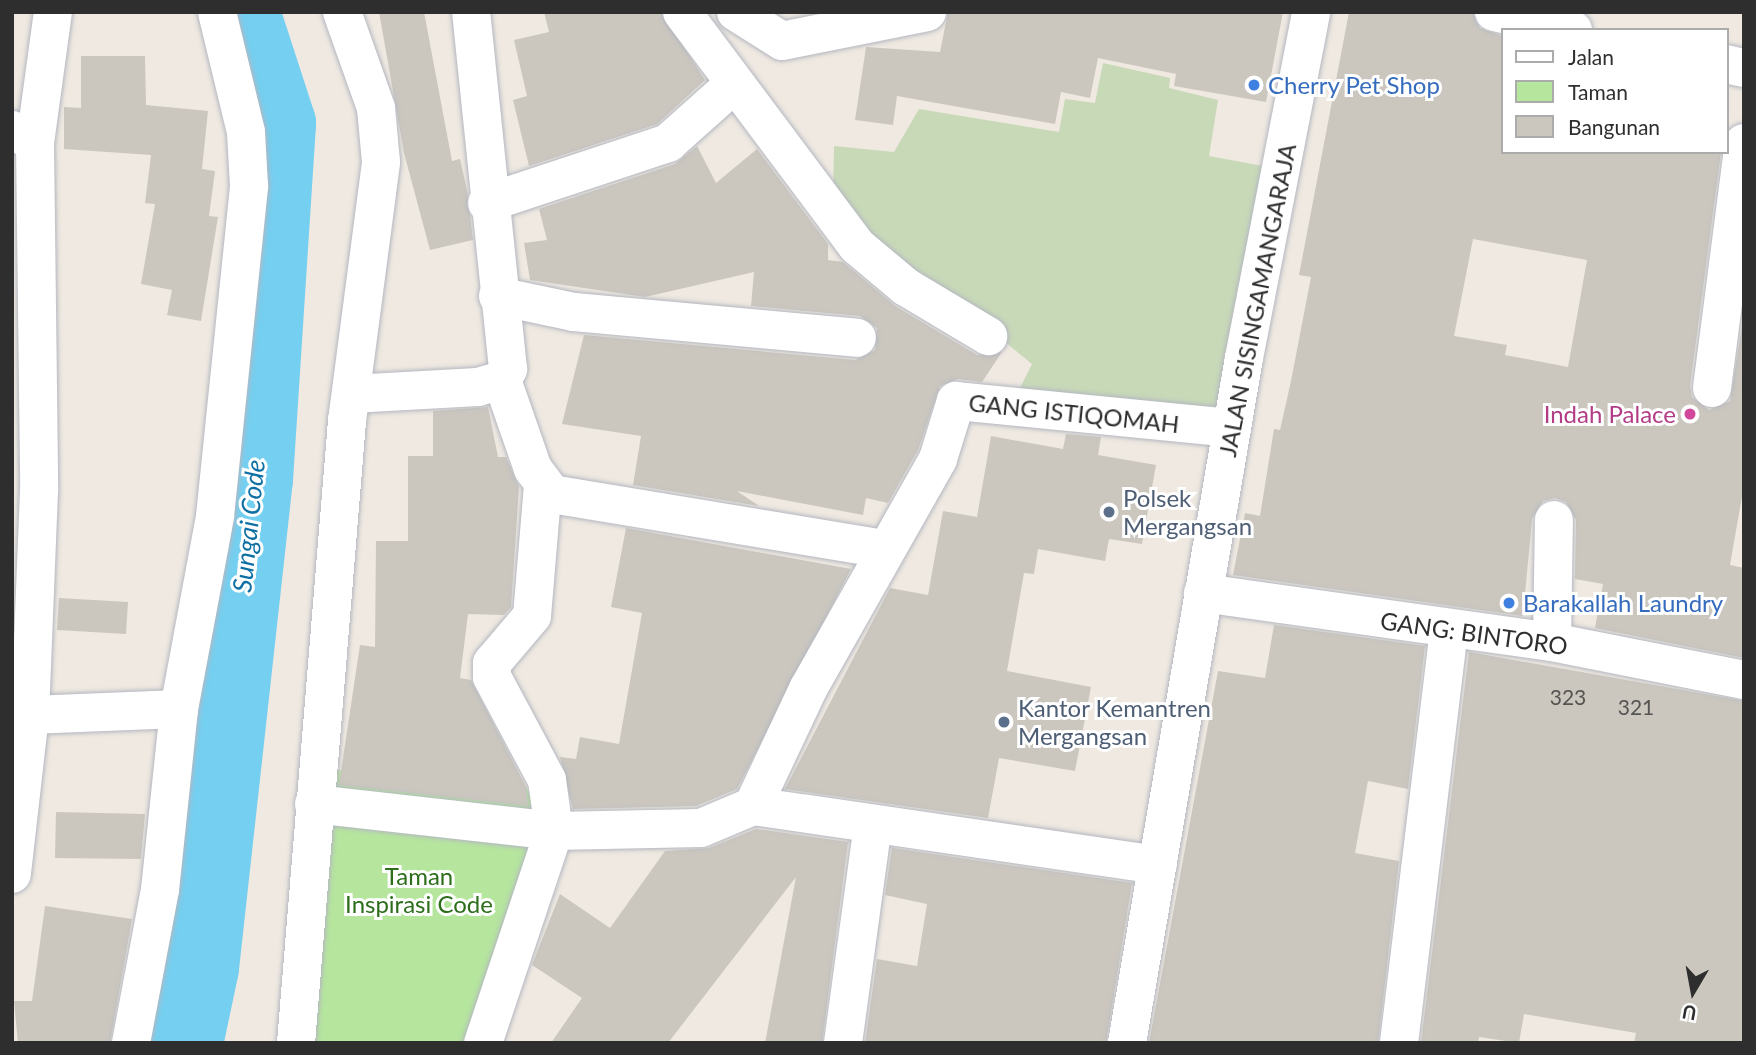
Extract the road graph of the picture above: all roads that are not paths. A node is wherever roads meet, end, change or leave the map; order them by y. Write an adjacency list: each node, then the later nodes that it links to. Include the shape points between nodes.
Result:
1 (52, 12): 14 (street)
2 (217, 12): 31 (street, via 246,132 249,186 215,516)
3 (342, 12): 22 (street, via 376,108 381,162)
4 (471, 12): 12 (street)
5 (496, 12): 12 (street)
6 (682, 12): 13 (street)
7 (736, 12): 8 (street, via 782,41)
8 (927, 12)
9 (1311, 12): 23 (street, JALAN SISINGAMANGARAJA)
10 (1494, 12): 11 (street)
11 (1564, 28)
12 (477, 70): 16 (street)
13 (732, 86): 16 (street, via 668,143); 18 (street, via 857,246 906,288)
14 (24, 136): 32 (street, via 38,491)
15 (1744, 143): 21 (street)
16 (487, 203): 17 (street)
17 (498, 296): 19 (street, via 575,312); 20 (street, via 511,357)
18 (988, 336)
19 (857, 338)
20 (502, 380): 22 (street, via 430,392); 24 (street)
21 (1712, 388)
22 (351, 394): 33 (street)
23 (1232, 428): 26 (street, GANG ISTIQOMAH, via 956,401 943,447); 27 (street, JALAN SISINGAMANGARAJA)
24 (542, 485): 26 (street, via 578,502); 36 (street, via 532,616 492,663 492,677 547,780)
25 (1554, 520): 29 (street)
26 (883, 549): 34 (street)
27 (1203, 593): 28 (street, GANG: BINTORO); 37 (street, JALAN SISINGAMANGARAJA)
28 (1449, 632): 29 (street, GANG: BINTORO); 44 (street)
29 (1552, 642): 30 (street, GANG: BINTORO)
30 (1744, 680)
31 (179, 709): 32 (street); 39 (street, via 160,890)
32 (30, 715): 38 (street)
33 (314, 804): 36 (street); 40 (street)
34 (753, 806): 35 (street); 36 (street, via 701,828)
35 (873, 824): 37 (street); 42 (street)
36 (554, 831): 41 (street)
37 (1158, 865): 43 (street, JALAN SISINGAMANGARAJA)
38 (12, 874)
39 (131, 1043)
40 (296, 1043)
41 (483, 1043)
42 (843, 1043)
43 (1127, 1043)
44 (1399, 1043)

